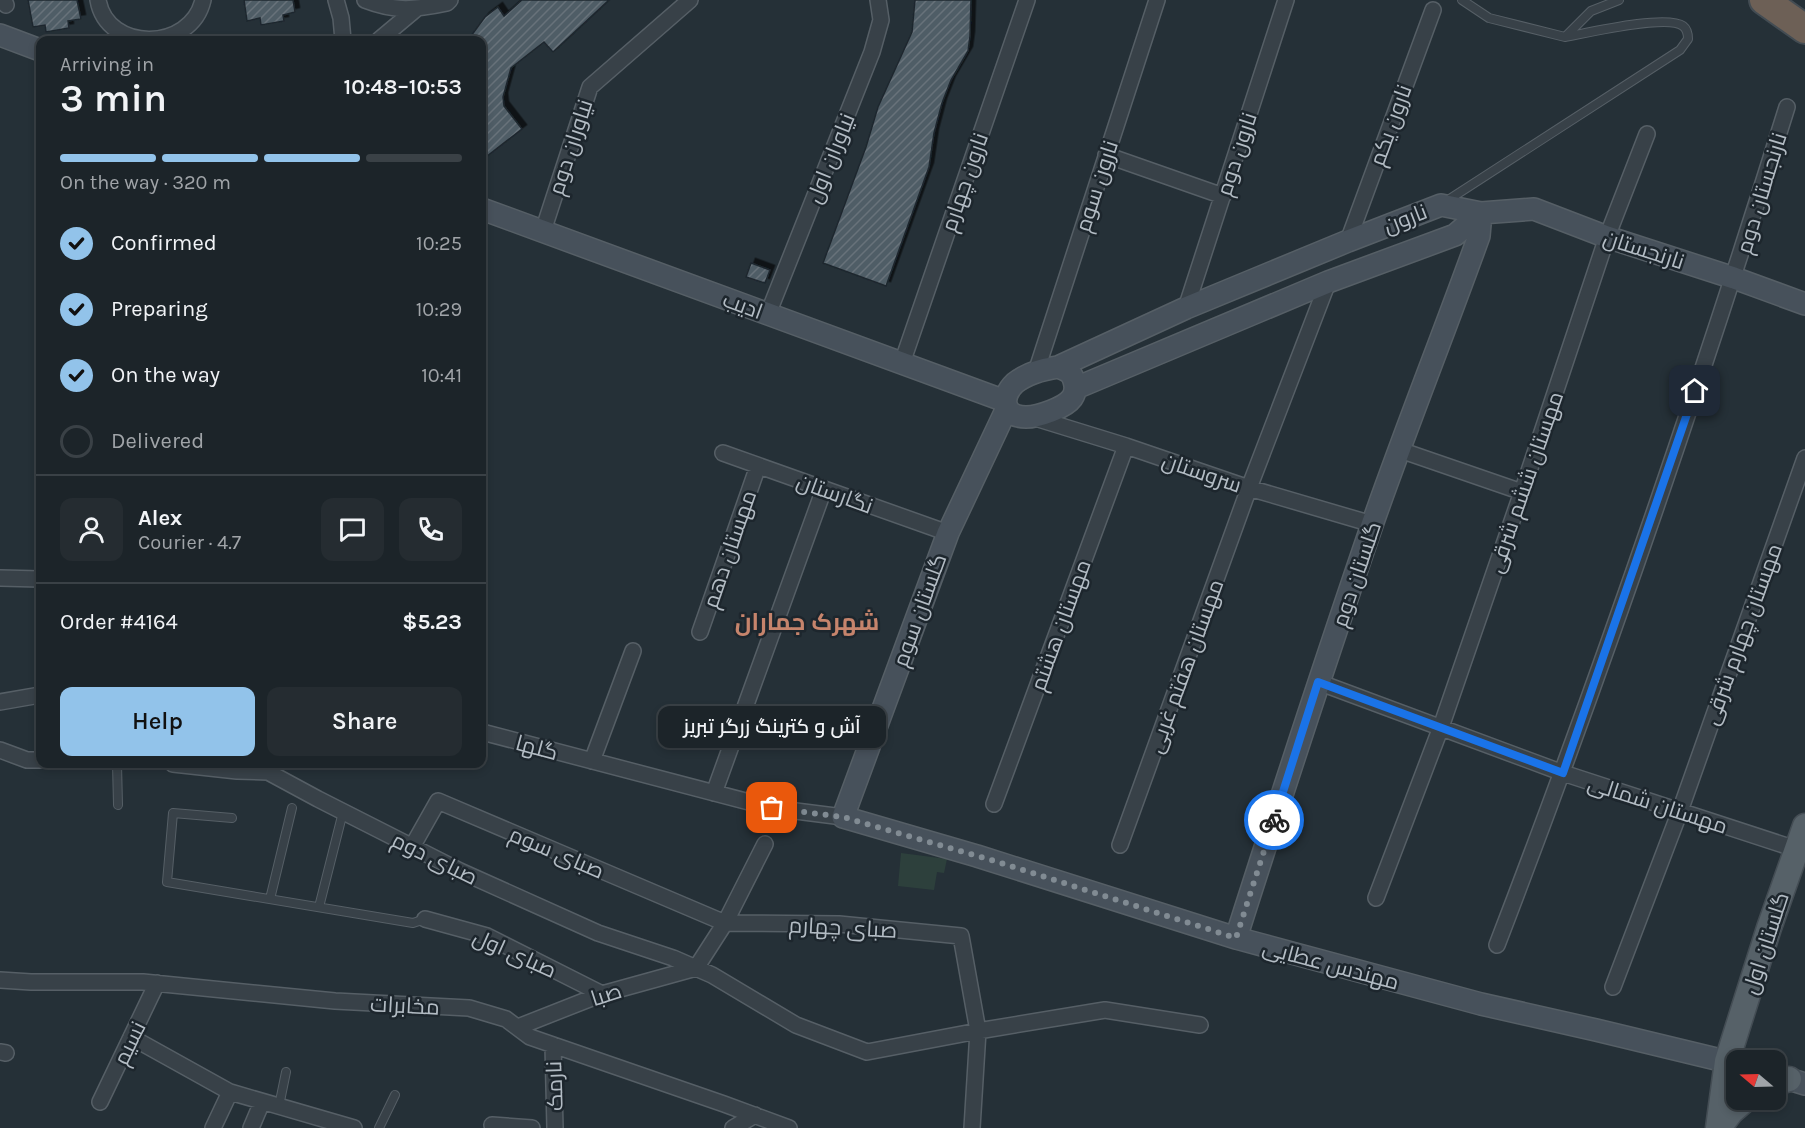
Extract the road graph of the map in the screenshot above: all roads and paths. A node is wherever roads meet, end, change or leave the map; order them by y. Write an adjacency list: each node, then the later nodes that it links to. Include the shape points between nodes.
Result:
1 (98, 0): 18 (street, via 109,23)
2 (203, 0): 19 (street, via 192,21)
3 (336, 0): 20 (street)
4 (365, 0): 14 (street, via 384,7)
5 (450, 0): 14 (street)
6 (690, 0): 31 (street, نیاوران دوم, via 590,87)
7 (878, 0): 38 (street, نیاوران اول, via 881,20 872,52)
8 (1027, 0): 39 (street, نارون چهارم)
9 (1157, 0): 26 (street, نارون سوم)
10 (1286, 0): 27 (street, نارون دوم)
11 (1462, 0): 22 (lane, via 1489,18)
12 (1619, 0): 22 (lane, via 1591,11)
13 (1764, 0): 16 (highway)
14 (416, 9): 21 (street)
15 (1433, 10): 33 (street, نارون یکم)
16 (1805, 29)
17 (0, 35): 23 (street)
18 (130, 36)
19 (170, 36)
20 (343, 36)
21 (384, 36)
22 (1565, 37): 28 (lane, via 1653,22 1671,22 1688,33 1680,50)
23 (36, 48)
24 (1787, 107): 34 (street, نارنجستان دوم)
25 (1647, 134): 32 (street, مهستان ششم شرقی)
26 (1107, 155): 27 (street); 41 (street, نارون سوم)
27 (1222, 196): 37 (street, نارون دوم)
28 (1441, 205): 30 (street, نارون); 33 (street, نارون)
29 (486, 210): 31 (street, ادیب)
30 (1481, 213): 32 (street, نارنجستان, via 1534,209); 35 (street, نارون, via 1455,235); 46 (street, گلستان دوم, via 1479,236)
31 (543, 231): 38 (street, ادیب)
32 (1607, 237): 34 (street, نارنجستان); 52 (street, مهستان ششم شرقی)
33 (1348, 241): 37 (street, نارون)
34 (1734, 278): 36 (street, نارنجستان); 69 (street, نارنجستان دوم)
35 (1328, 282): 42 (street, نارون); 50 (street, مهستان هفتم غربی)
36 (1805, 304)
37 (1186, 308): 40 (street, نارون)
38 (768, 314): 39 (street, ادیب)
39 (902, 363): 43 (street, ادیب)
40 (1058, 366): 41 (street); 42 (street, via 1073,376)
41 (1036, 372): 43 (street, via 1014,385)
42 (1076, 388): 44 (street, via 1067,403)
43 (1006, 405): 44 (street, via 1012,415); 54 (street, گلستان سوم)
44 (1032, 417): 45 (street, سروستان)
45 (1126, 446): 50 (street, سروستان); 71 (street, مهستان هشتم)
46 (1400, 450): 52 (street); 53 (street, گلستان دوم)
47 (723, 453): 49 (street, نگارستان)
48 (1805, 458): 74 (street, مهستان چهارم شرقی)
49 (758, 466): 51 (street, نگارستان); 57 (street, مهستان دهم)
50 (1249, 488): 53 (street, سروستان); 80 (street, مهستان هفتم غربی)
51 (824, 489): 54 (street, نگارستان); 70 (street)
52 (1522, 492): 62 (street, مهستان ششم شرقی)
53 (1372, 524): 59 (street, گلستان دوم)
54 (948, 533): 76 (street, گلستان سوم)
55 (0, 578): 56 (street)
56 (36, 579)
57 (700, 632)
58 (633, 651): 66 (street)
59 (1318, 682): 62 (street, مهستان شمالی); 88 (street, گلستان دوم)
60 (36, 696): 61 (street)
61 (0, 702)
62 (1441, 727): 69 (street, مهستان شمالی); 83 (street, مهستان ششم شرقی)
63 (486, 733): 66 (street, گلها)
64 (0, 750): 65 (street)
65 (36, 760)
66 (592, 761): 70 (street, مهندس عطایی)
67 (117, 768): 72 (lane)
68 (210, 768): 75 (street, صبای دوم, via 268,772)
69 (1563, 773): 74 (street, مهستان شمالی); 89 (street, نارنجستان دوم)
70 (714, 793): 76 (street, مهندس عطایی, via 772,808)
71 (994, 804)
72 (118, 805)
73 (292, 808): 84 (lane)
74 (1680, 811): 82 (street, مهستان شمالی); 93 (street, مهستان چهارم شرقی)
75 (343, 812): 81 (street, صبای دوم); 85 (lane)
76 (843, 817): 88 (street, مهندس عطایی)
77 (232, 818): 84 (lane, via 173,813 167,882)
78 (1805, 826): 82 (main road, گلستان اول)
79 (765, 844): 87 (street)
80 (1120, 845)
81 (412, 847): 87 (street, صبای سوم, via 438,801); 90 (street, صبای دوم, via 598,933)
82 (1801, 850): 100 (main road, گلستان اول, via 1751,985)
83 (1376, 898)
84 (270, 899): 85 (lane)
85 (319, 907): 86 (lane, via 413,923)
86 (425, 919): 94 (street, صبای اول, via 487,936)
87 (724, 923): 90 (street); 97 (street, صبای چهارم, via 839,924 961,936)
88 (1236, 938): 101 (street, مهندس عطایی, via 1481,1004)
89 (1497, 945)
90 (696, 968): 94 (street, صبا); 97 (street, صبای دوم, via 796,1025 867,1052)
91 (1, 982): 92 (street, مخابرات)
92 (157, 983): 96 (street, مخابرات, via 335,1001 469,1008 506,1019); 98 (street, نسیم)
93 (1613, 987)
94 (602, 994): 96 (street, صبا)
95 (1200, 1025): 97 (street, صبای دوم, via 1105,1010)
96 (518, 1028): 99 (street, مخابرات)
97 (978, 1031): 120 (street)
98 (131, 1037): 104 (street); 106 (street, نسیم)
99 (553, 1045): 110 (street, مخابرات); 117 (street, نارمک)
100 (1735, 1050)
101 (1726, 1062)
102 (286, 1072): 108 (lane)
103 (1726, 1091): 121 (main road, گلستان اول)
104 (230, 1092): 107 (street); 112 (street)
105 (395, 1095): 115 (lane)
106 (100, 1102)
107 (262, 1102): 108 (street); 113 (street)
108 (279, 1106): 114 (street)
109 (1733, 1110): 121 (main road)
110 (755, 1115): 118 (street); 119 (street, مخابرات)
111 (492, 1125): 116 (street)
112 (213, 1128)
113 (251, 1128)
114 (354, 1128)
115 (379, 1128)
116 (532, 1128)
117 (555, 1128)
118 (732, 1128)
119 (789, 1128)
120 (972, 1128)
121 (1718, 1128)

